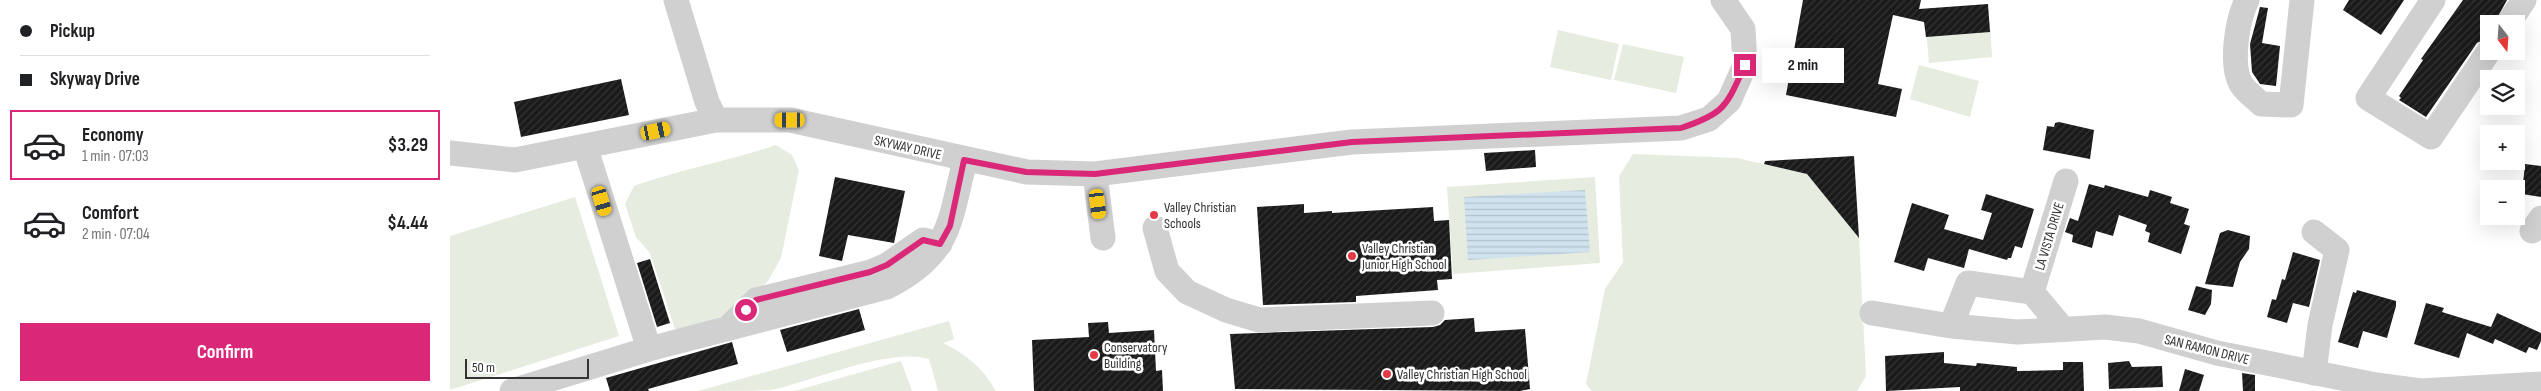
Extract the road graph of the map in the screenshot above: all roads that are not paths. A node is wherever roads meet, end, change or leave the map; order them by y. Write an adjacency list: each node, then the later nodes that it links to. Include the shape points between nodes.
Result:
1 (676, 0): 9 (street, via 707,102)
2 (1723, 0): 13 (street, SKYWAY DRIVE, via 1743,30 1745,65 1729,102 1709,119 1681,128 1352,142)
3 (2246, 0): 4 (street, via 2236,41 2235,64 2241,85 2260,104 2291,105)
4 (2302, 0)
5 (2432, 0): 8 (street, via 2368,98 2431,137)
6 (2524, 0): 7 (street)
7 (2514, 15)
8 (2484, 60)
9 (716, 120): 10 (street, SKYWAY DRIVE); 12 (street, SKYWAY DRIVE, via 790,120)
10 (585, 146): 11 (street, SKYWAY DRIVE, via 514,160); 23 (street)
11 (450, 153)
12 (964, 160): 13 (street, SKYWAY DRIVE, via 1026,172); 23 (street, via 950,226 940,244 913,273 887,287)
13 (1095, 174): 17 (street)
14 (2066, 181): 18 (street, LA VISTA DRIVE)
15 (1155, 228): 20 (street, via 1167,271 1187,292 1226,310 1259,320)
16 (2314, 232): 24 (street, via 2337,250 2320,325)
17 (1103, 238)
18 (2032, 292): 21 (street, via 1968,283); 22 (street)
19 (1872, 313): 21 (street, SAN RAMON DRIVE)
20 (1432, 314)
21 (1951, 326): 22 (street, SAN RAMON DRIVE, via 2018,332)
22 (2063, 329): 24 (street, SAN RAMON DRIVE, via 2106,327 2139,331 2217,353)
23 (650, 349): 26 (street)
24 (2314, 373): 25 (street, SAN RAMON DRIVE, via 2420,391)
25 (2541, 384)
26 (512, 391)

